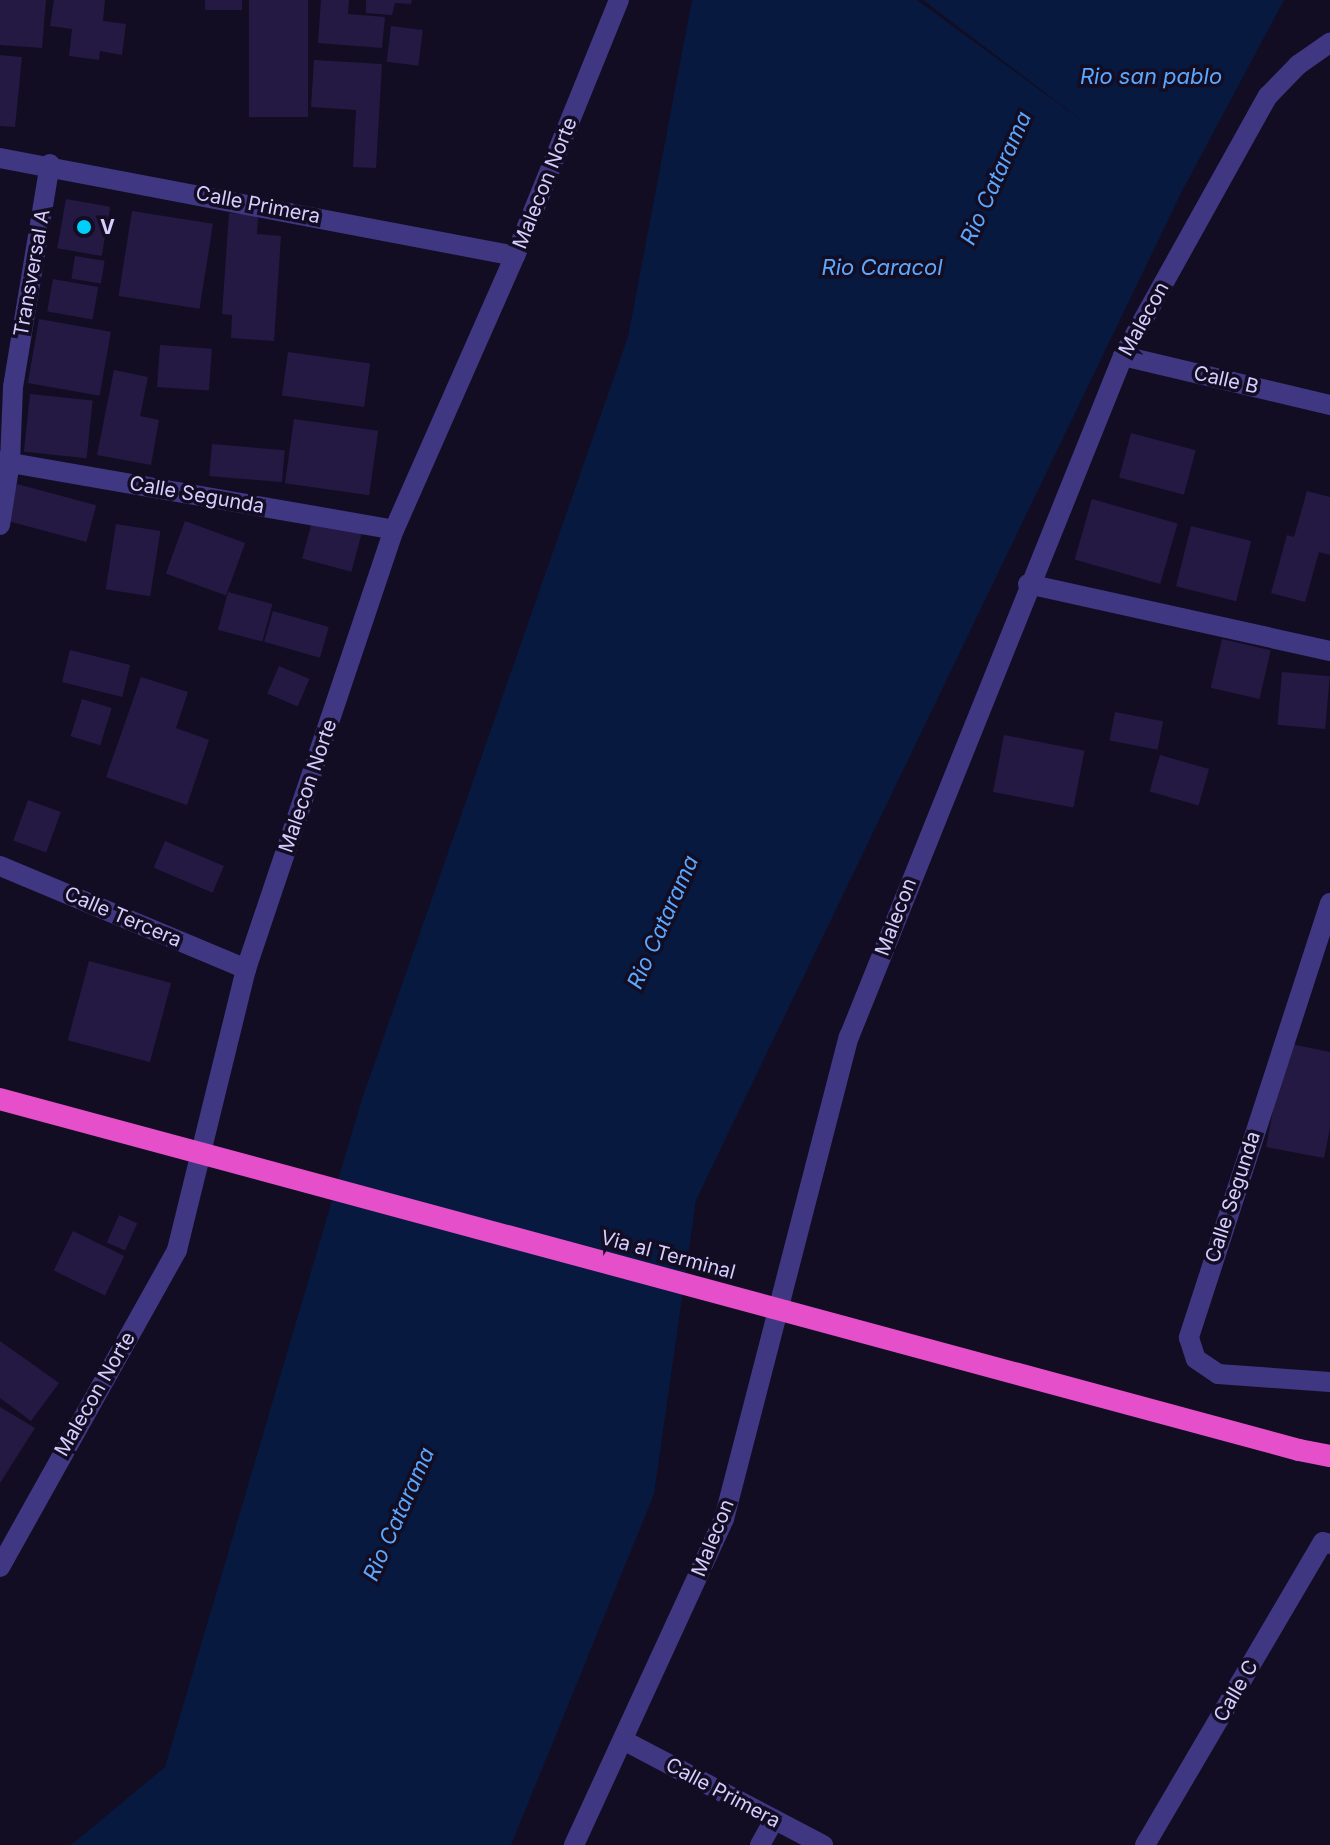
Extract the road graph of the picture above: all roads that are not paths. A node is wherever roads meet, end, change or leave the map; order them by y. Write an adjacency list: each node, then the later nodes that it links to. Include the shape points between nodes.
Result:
1 (619, 0): 5 (street, Malecon Norte)
2 (1330, 43): 6 (street, Malecon, via 1298,65 1268,96)
3 (0, 158): 4 (street, Calle Primera)
4 (50, 164): 5 (street, Calle Primera); 8 (street, Transversal A)
5 (515, 256): 10 (street, Malecon Norte)
6 (1123, 356): 7 (street, Calle B); 11 (street, Malecon)
7 (1330, 405)
8 (5, 462): 9 (street, Transversal A); 10 (street, Calle Segunda)
9 (0, 525)
10 (394, 530): 15 (street, Malecon Norte)
11 (1028, 584): 12 (street); 21 (street, Malecon, via 849,1037 724,1519)
12 (1330, 651)
13 (0, 866): 15 (street, Calle Tercera)
14 (1330, 903): 17 (street, Calle Segunda, via 1189,1338 1196,1359 1218,1374)
15 (246, 969): 20 (street, Malecon Norte, via 177,1250)
16 (0, 1099): 18 (highway, Via al Terminal, bridge)
17 (1330, 1382)
18 (1328, 1458)
19 (1330, 1544): 26 (street, Calle C, via 1323,1542)
20 (0, 1567)
21 (623, 1740): 22 (street, Calle Primera); 23 (street, Malecon)
22 (774, 1820): 24 (street); 25 (street, Calle Primera)
23 (574, 1845)
24 (760, 1845)
25 (823, 1845)
26 (1145, 1845)

